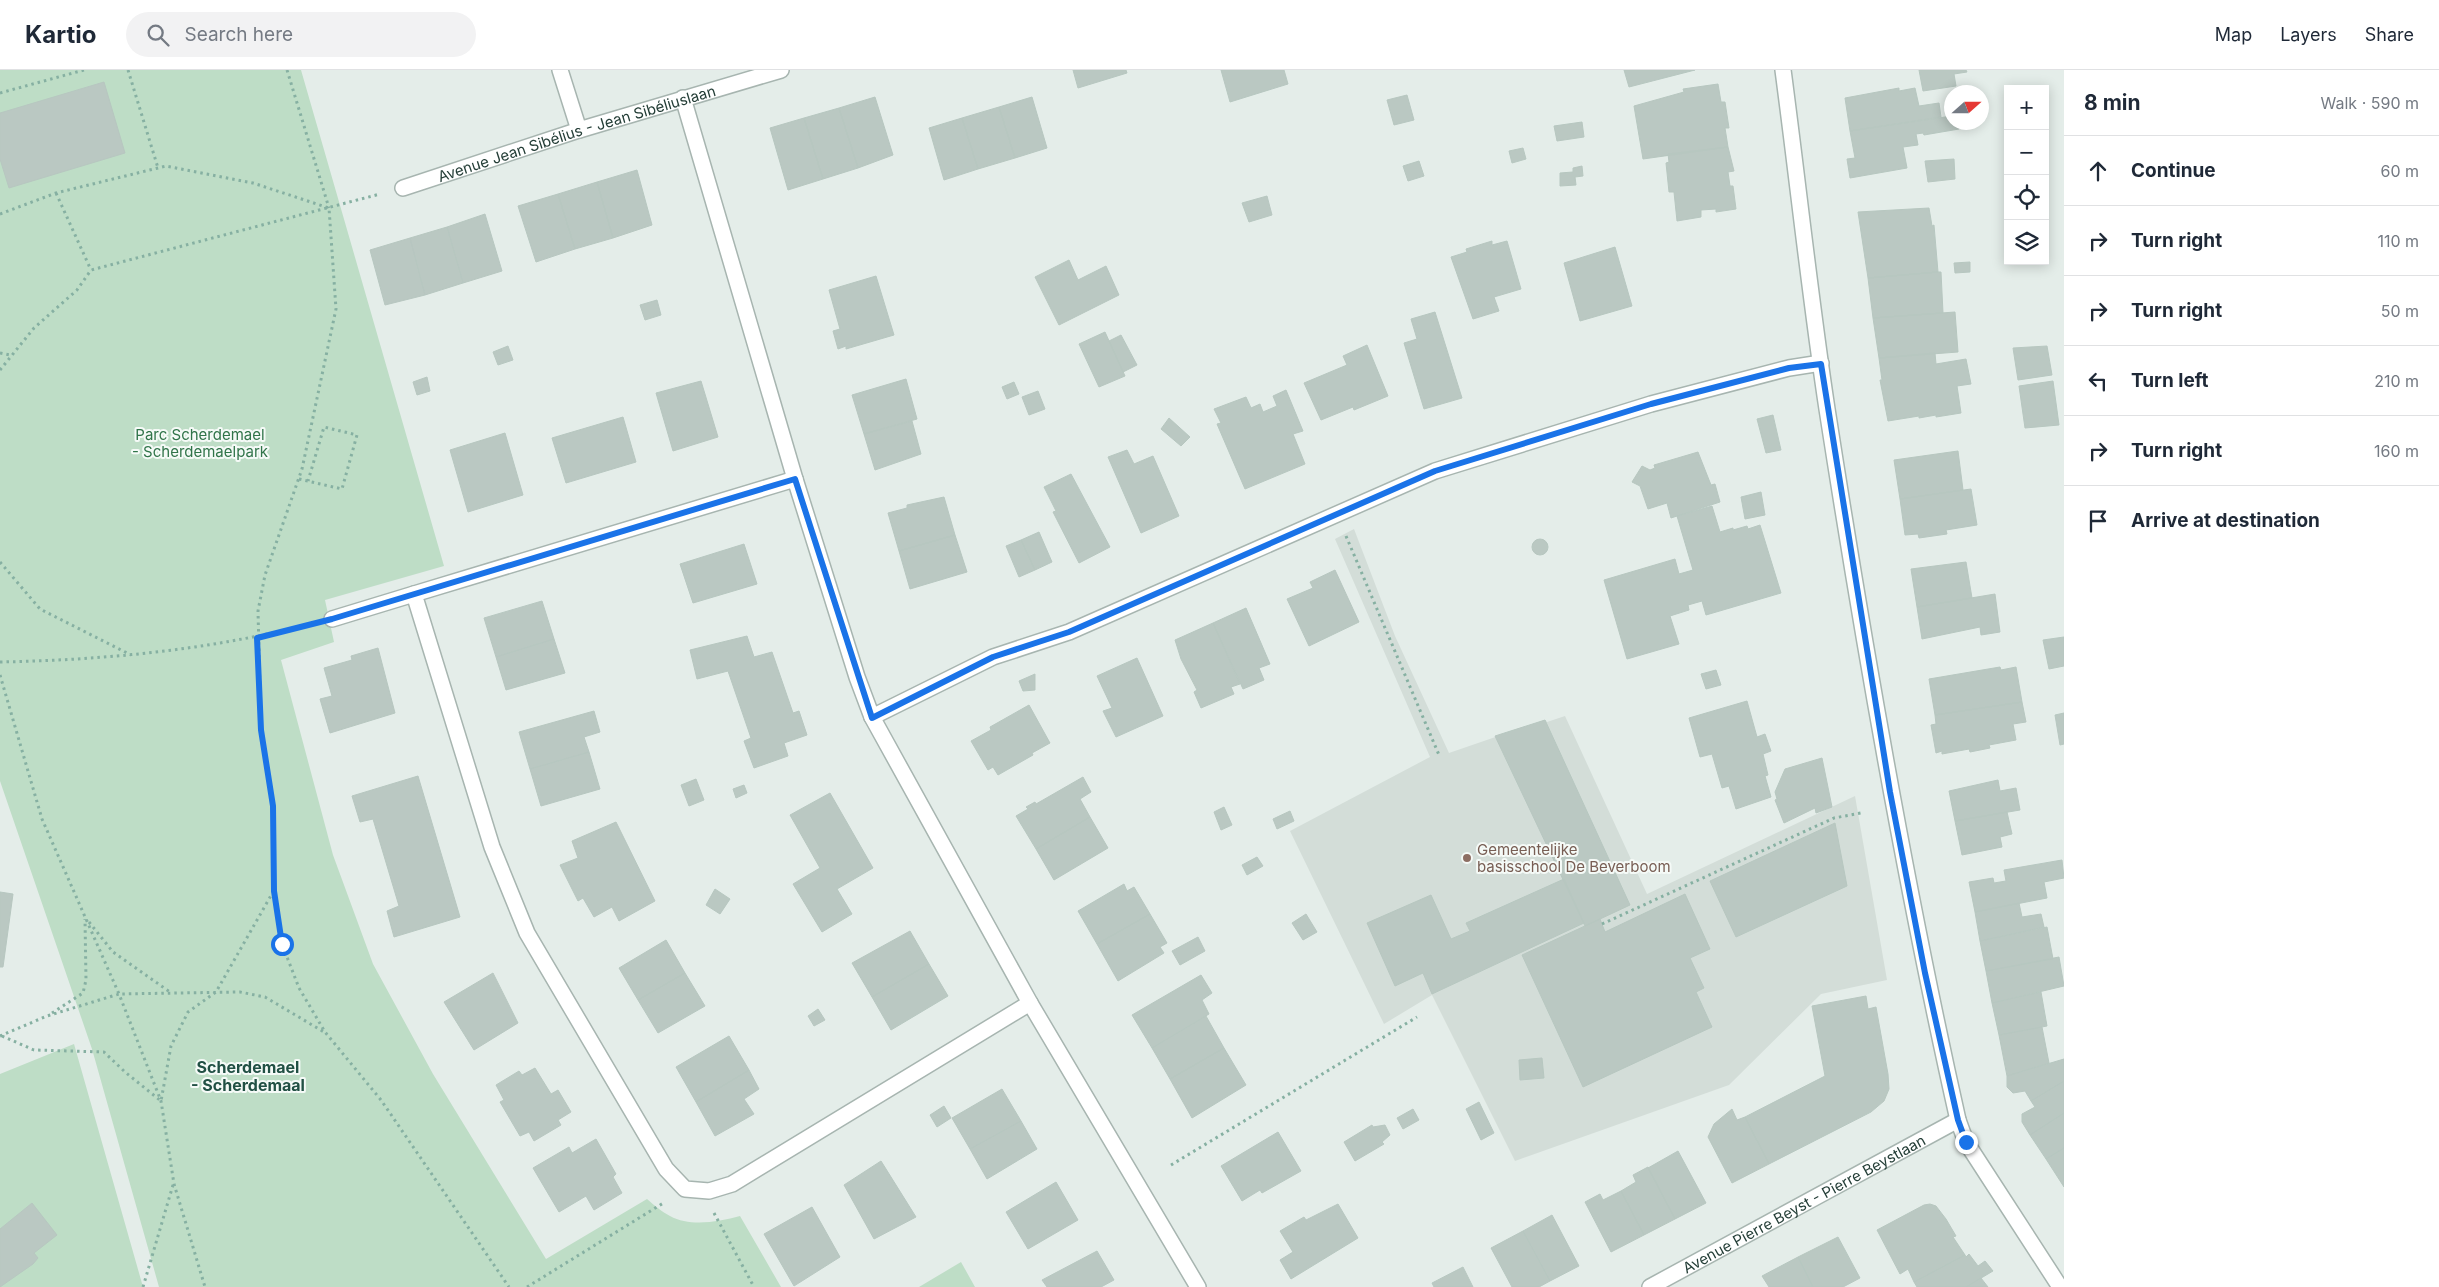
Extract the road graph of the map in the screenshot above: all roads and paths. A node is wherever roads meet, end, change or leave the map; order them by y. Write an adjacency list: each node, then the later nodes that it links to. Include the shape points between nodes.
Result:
1 (84, 70): 7 (path)
2 (128, 70): 10 (path)
3 (288, 70): 13 (path)
4 (560, 70): 9 (street)
5 (781, 70): 8 (street, Avenue Jean Sibélius - Jean Sibéliuslaan)
6 (1783, 70): 18 (street)
7 (0, 93)
8 (683, 98): 9 (street, Avenue Jean Sibélius - Jean Sibéliuslaan); 21 (street)
9 (579, 130): 11 (street, Avenue Jean Sibélius - Jean Sibéliuslaan)
10 (158, 168): 12 (path); 13 (path, via 166,166 253,183)
11 (403, 188): 13 (path)
12 (56, 193): 14 (path); 15 (path)
13 (329, 208): 15 (path); 20 (path, via 336,309)
14 (0, 214)
15 (91, 270): 17 (path, via 77,290 34,328)
16 (0, 353): 17 (path)
17 (10, 355): 19 (path)
18 (1821, 364): 31 (street, via 1789,368 1651,404 1435,471 1069,632 993,657); 46 (street, via 1890,792)
19 (0, 370)
20 (299, 479): 22 (path); 27 (path, via 265,575)
21 (795, 479): 25 (street); 31 (street)
22 (308, 481): 22 (path, via 342,489 357,435 324,427)
23 (1344, 534): 32 (path)
24 (0, 562): 28 (path, via 40,609)
25 (414, 594): 26 (street); 49 (street, via 492,848 527,933 666,1169)
26 (332, 619): 27 (path)
27 (257, 638): 28 (path); 34 (path, via 261,730 273,806)
28 (132, 656): 29 (path)
29 (0, 662)
30 (0, 675): 35 (path, via 42,819)
31 (872, 718): 40 (street)
32 (1440, 755)
33 (1861, 813): 36 (path, via 1834,818)
34 (274, 891): 37 (path); 43 (path, via 282,944 299,988)
35 (86, 918): 38 (path, via 113,952); 39 (path); 41 (path, via 83,993)
36 (1602, 924)
37 (216, 992): 38 (path); 43 (path, via 265,997); 45 (path, via 188,1012 179,1029 171,1046)
38 (170, 993): 39 (path)
39 (119, 994): 41 (path); 45 (path)
40 (1030, 1003): 50 (street, via 732,1184); 56 (street)
41 (47, 1016): 44 (path)
42 (1417, 1017): 47 (path)
43 (325, 1032): 53 (path, via 380,1100)
44 (1, 1036): 45 (path, via 34,1050 104,1052)
45 (161, 1101): 48 (path)
46 (1958, 1120): 57 (street, Avenue Pierre Beyst - Pierre Beystlaan); 58 (street, via 1966,1142)
47 (1171, 1165)
48 (174, 1184): 51 (path); 52 (path)
49 (685, 1189): 50 (street); 54 (path)
50 (709, 1191): 55 (path, via 715,1219)
51 (143, 1287)
52 (205, 1287)
53 (510, 1287)
54 (527, 1287)
55 (754, 1287)
56 (1198, 1287)
57 (1650, 1287)
58 (2060, 1287)

